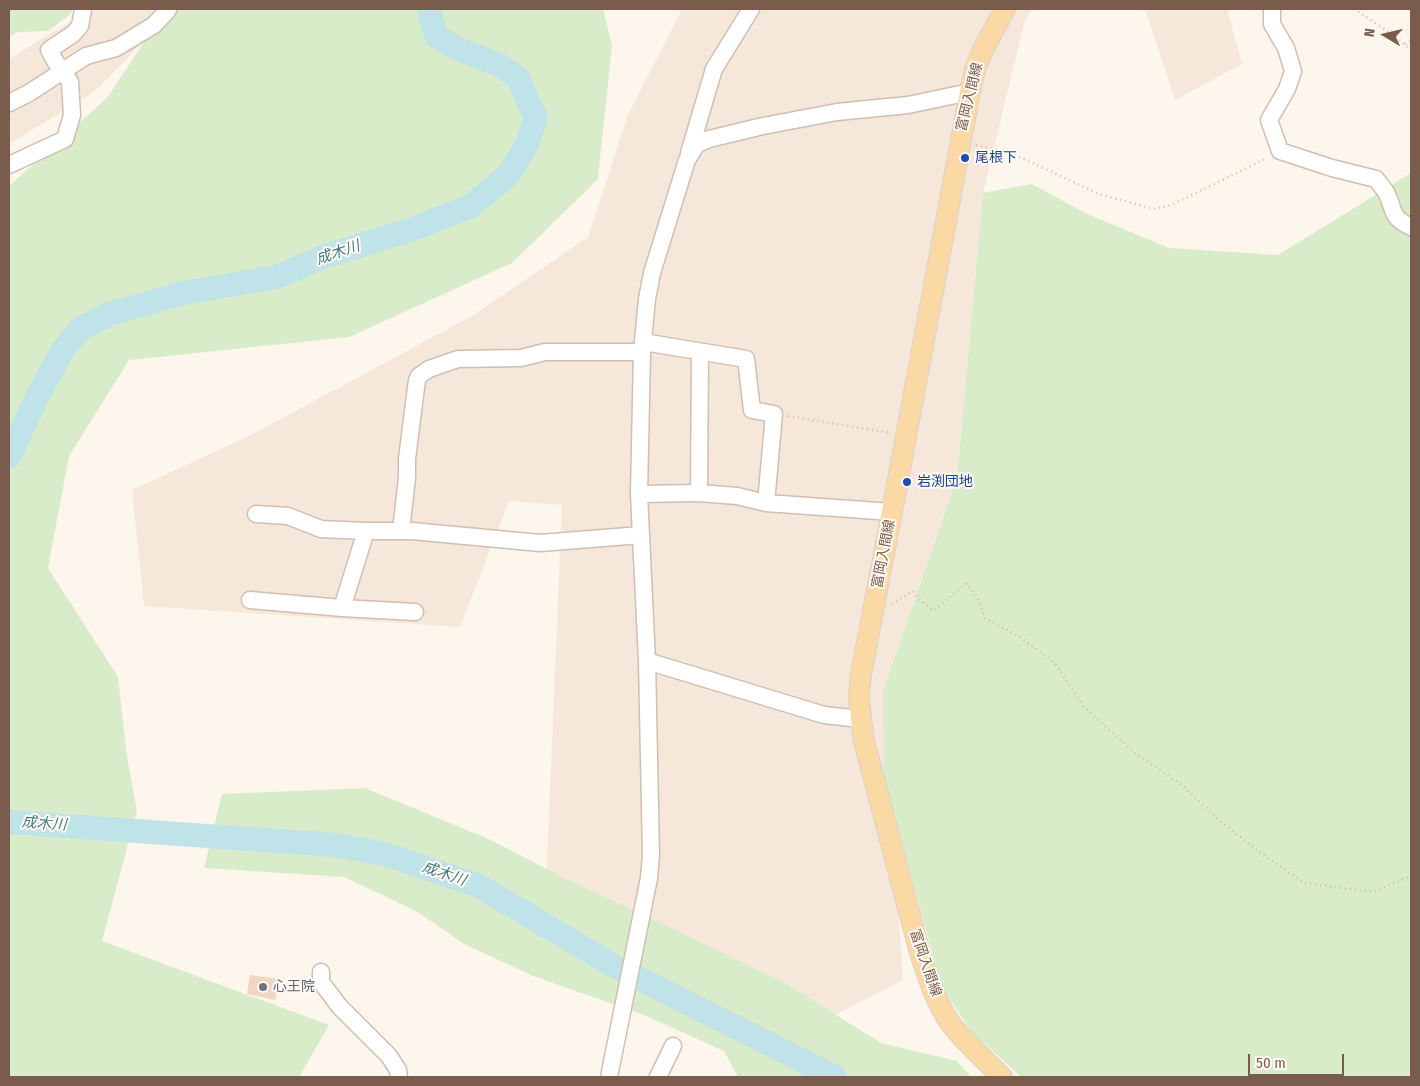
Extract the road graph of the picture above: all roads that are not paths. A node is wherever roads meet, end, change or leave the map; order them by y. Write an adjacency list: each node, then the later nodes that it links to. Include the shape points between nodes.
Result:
1 (83, 9): 6 (street, via 80,26 49,50)
2 (168, 9): 6 (street, via 154,25 116,48 86,56)
3 (751, 9): 9 (street, via 714,69)
4 (1005, 9): 7 (main road, 富岡入間線, via 983,50)
5 (1272, 9): 11 (street, via 1272,24 1286,48 1293,71 1268,120 1280,151 1376,179 1386,193 1393,214)
6 (63, 72): 8 (street); 10 (street, via 70,82 72,115 65,139)
7 (970, 92): 9 (street, via 908,104 838,112 709,139 697,144); 17 (main road, 富岡入間線)
8 (9, 103)
9 (688, 160): 12 (street, via 652,273)
10 (9, 165)
11 (1411, 227)
12 (642, 347): 13 (street); 15 (street); 20 (street, via 545,352 521,358 458,359 419,376)
13 (700, 352): 14 (street); 16 (street, via 746,359 752,410 774,414)
14 (699, 493): 15 (street); 16 (street, via 737,496)
15 (639, 494): 21 (street)
16 (766, 503): 17 (street)
17 (892, 512): 26 (main road, 富岡入間線, via 861,674)
18 (256, 514): 19 (street, via 288,516 321,529)
19 (366, 531): 20 (street); 23 (street)
20 (401, 531): 21 (street, via 540,543)
21 (640, 535): 25 (street)
22 (250, 600): 23 (street)
23 (342, 608): 24 (street)
24 (415, 612)
25 (647, 662): 26 (street, via 824,715); 30 (street, via 649,878)
26 (861, 719): 32 (main road, 富岡入間線, via 872,772 928,978 950,1022)
27 (321, 972): 29 (street, via 321,982 340,1007 389,1056)
28 (674, 1046): 31 (street)
29 (400, 1077)
30 (609, 1077)
31 (658, 1077)
32 (1002, 1077)

